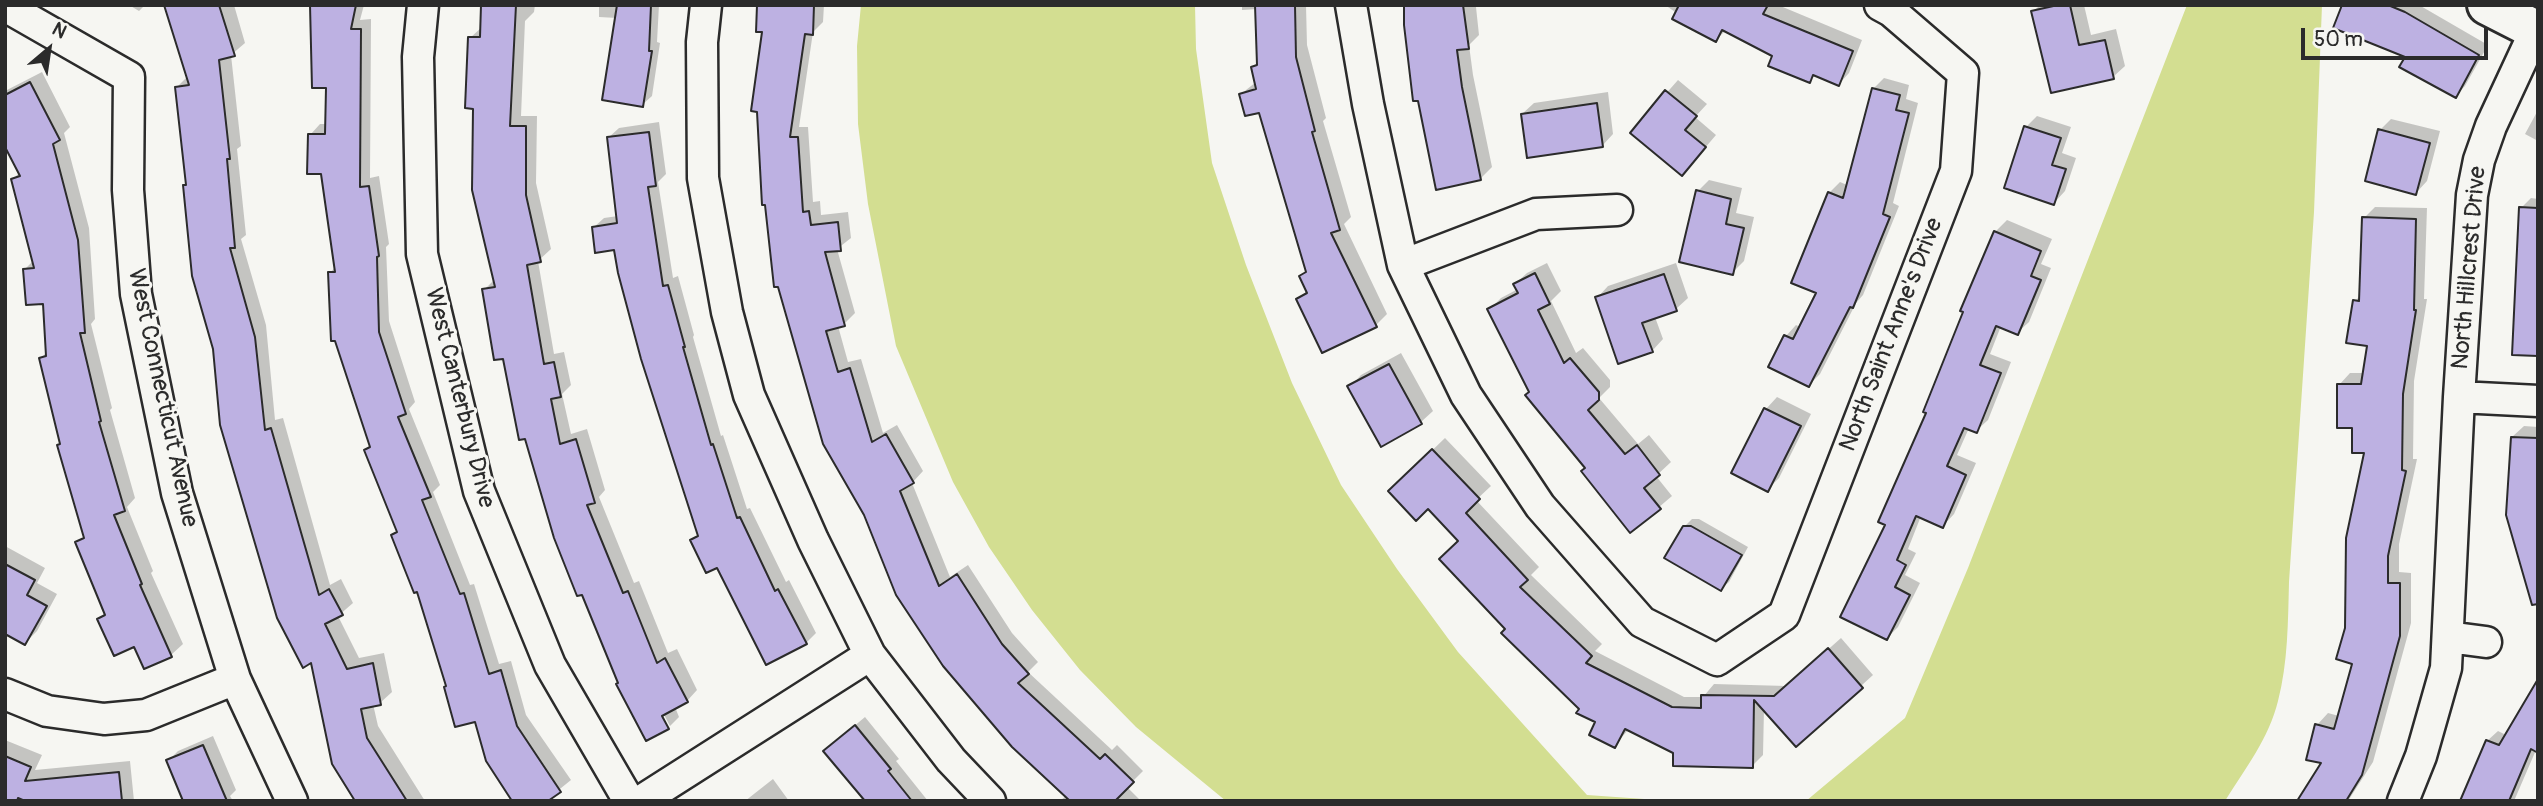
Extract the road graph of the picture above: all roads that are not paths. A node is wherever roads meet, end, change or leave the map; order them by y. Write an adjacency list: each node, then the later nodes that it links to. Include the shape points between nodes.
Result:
1 (423, 5): 18 (street, West Canterbury Drive, via 418,57 422,254 479,491 550,665)
2 (706, 5): 14 (street, via 703,178 727,312 750,395 813,540)
3 (1351, 5): 9 (street)
4 (1880, 5): 9 (street, North Saint Anne's Drive, via 1963,73 1956,171 1784,615 1717,660 1642,622 1540,506 1465,395)
5 (2487, 5): 7 (street)
6 (5, 6): 15 (street, West Connecticut Avenue, via 129,78 128,190 136,294 177,493)
7 (2537, 29): 10 (street, North Hillcrest Drive, via 2491,126 2477,171 2469,225)
8 (1617, 210): 9 (street, via 1536,214)
9 (1403, 265)
10 (2459, 397): 11 (street, North Hillcrest Drive); 12 (street, North Hillcrest Drive)
11 (2538, 401)
12 (2448, 637): 13 (street); 21 (street, North Hillcrest Drive, via 2446,668 2432,720)
13 (2486, 642)
14 (870, 655): 19 (street); 20 (street, via 951,760)
15 (235, 679): 16 (street, via 146,715 104,719 47,711); 17 (street, West Connecticut Avenue)
16 (5, 694)
17 (292, 801)
18 (629, 801)
19 (641, 801)
20 (990, 801)
21 (2403, 801)

